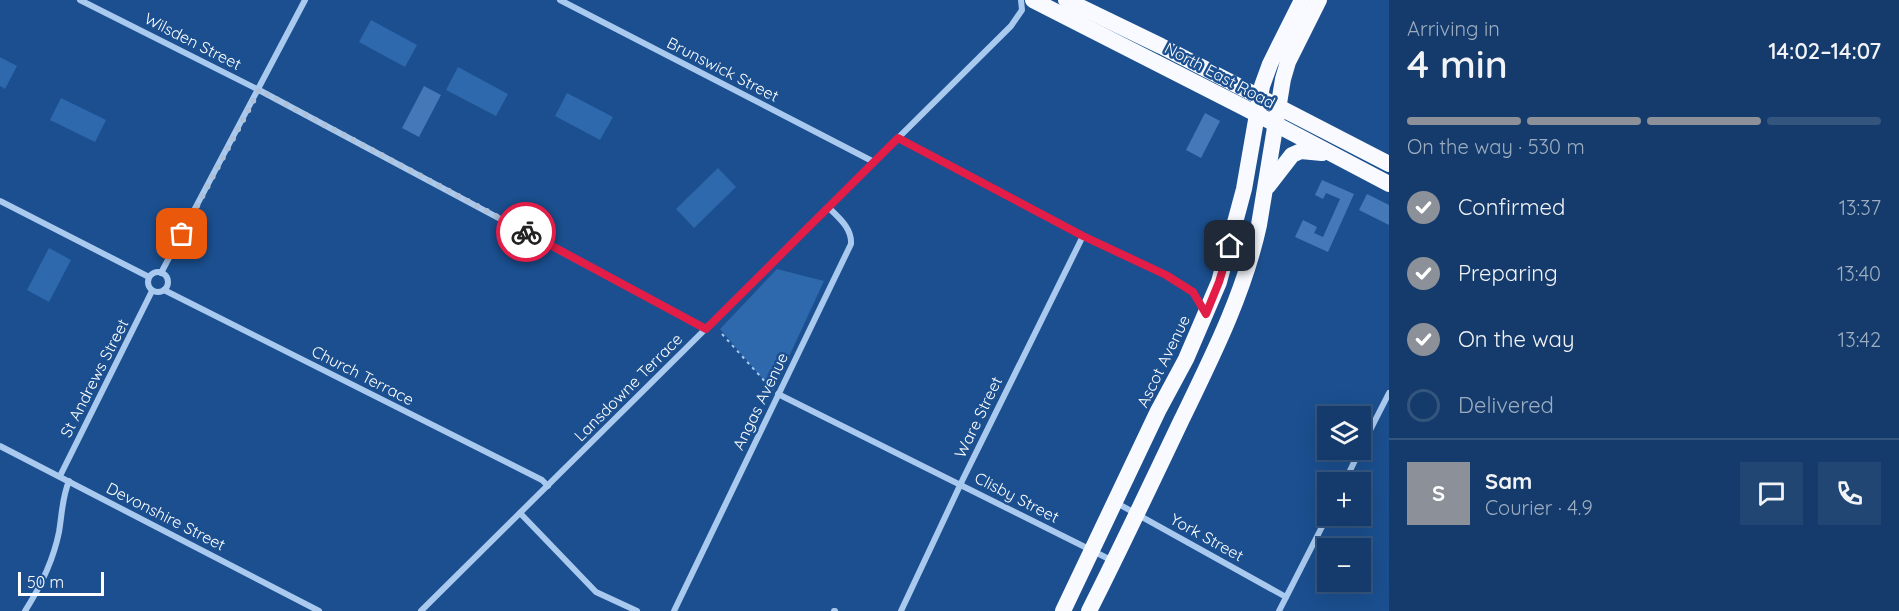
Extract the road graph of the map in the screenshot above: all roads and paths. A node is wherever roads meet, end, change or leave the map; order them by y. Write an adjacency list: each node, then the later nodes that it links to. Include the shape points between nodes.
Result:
1 (80, 0): 9 (street, Wilsden Street)
2 (305, 0): 9 (street)
3 (560, 0): 15 (street, Brunswick Street)
4 (1021, 0): 13 (street, Lansdowne Terrace, via 1022,10 1017,19)
5 (1033, 0): 10 (highway, North East Road)
6 (1066, 0): 10 (highway, North East Road, via 1161,46)
7 (1302, 0): 10 (highway, Ascot Avenue, via 1270,64)
8 (1319, 0): 11 (highway, via 1285,70)
9 (259, 90): 22 (street); 27 (street, Wilsden Street)
10 (1258, 106): 11 (highway, North East Road); 12 (highway, North East Road); 26 (highway, Ascot Avenue, via 1236,221)
11 (1278, 107): 12 (highway); 16 (highway, North East Road)
12 (1275, 125): 14 (highway, North East Road); 18 (highway)
13 (898, 138): 15 (street, Lansdowne Terrace); 21 (street)
14 (1335, 155): 17 (highway, North East Road); 18 (highway, via 1298,152)
15 (874, 162): 20 (street, Lansdowne Terrace)
16 (1389, 164)
17 (1389, 184)
18 (1266, 189): 40 (highway, via 1255,244 1235,304)
19 (0, 201): 23 (street)
20 (828, 207): 27 (street, Lansdowne Terrace); 31 (street, Angas Avenue, via 852,235 851,244)
21 (1083, 236): 26 (street, via 1193,292); 36 (street, Ware Street)
22 (161, 273): 23 (street); 24 (street, via 167,282)
23 (149, 277): 25 (street)
24 (164, 290): 25 (street); 37 (street, Church Terrace)
25 (152, 291): 34 (street, St Andrews Street)
26 (1206, 314): 38 (highway, Ascot Avenue)
27 (706, 329): 37 (street, Lansdowne Terrace)
28 (722, 334): 29 (path, via 768,386)
29 (769, 393)
30 (1389, 393): 32 (street)
31 (778, 394): 36 (street, Clisby Street); 49 (street, Angas Avenue)
32 (1371, 428)
33 (0, 446): 34 (street, Devonshire Street)
34 (60, 476): 35 (street, Devonshire Street)
35 (69, 481): 45 (street, via 59,535 45,579); 46 (street, Devonshire Street)
36 (960, 484): 42 (street, Clisby Street); 50 (street, Ware Street)
37 (548, 486): 39 (street, Lansdowne Terrace)
38 (1115, 501): 40 (street, York Street); 42 (highway, Ascot Avenue)
39 (520, 513): 47 (street, Lansdowne Terrace); 48 (street, via 596,592)
40 (1137, 513): 43 (highway); 44 (street, York Street)
41 (1322, 526): 44 (street)
42 (1091, 550): 43 (street, Clisby Street); 51 (highway, Ascot Avenue)
43 (1114, 562): 52 (highway)
44 (1286, 597): 53 (street)
45 (25, 611)
46 (319, 611)
47 (422, 611)
48 (637, 611)
49 (674, 611)
50 (901, 611)
51 (1063, 611)
52 (1089, 611)
53 (1279, 611)

